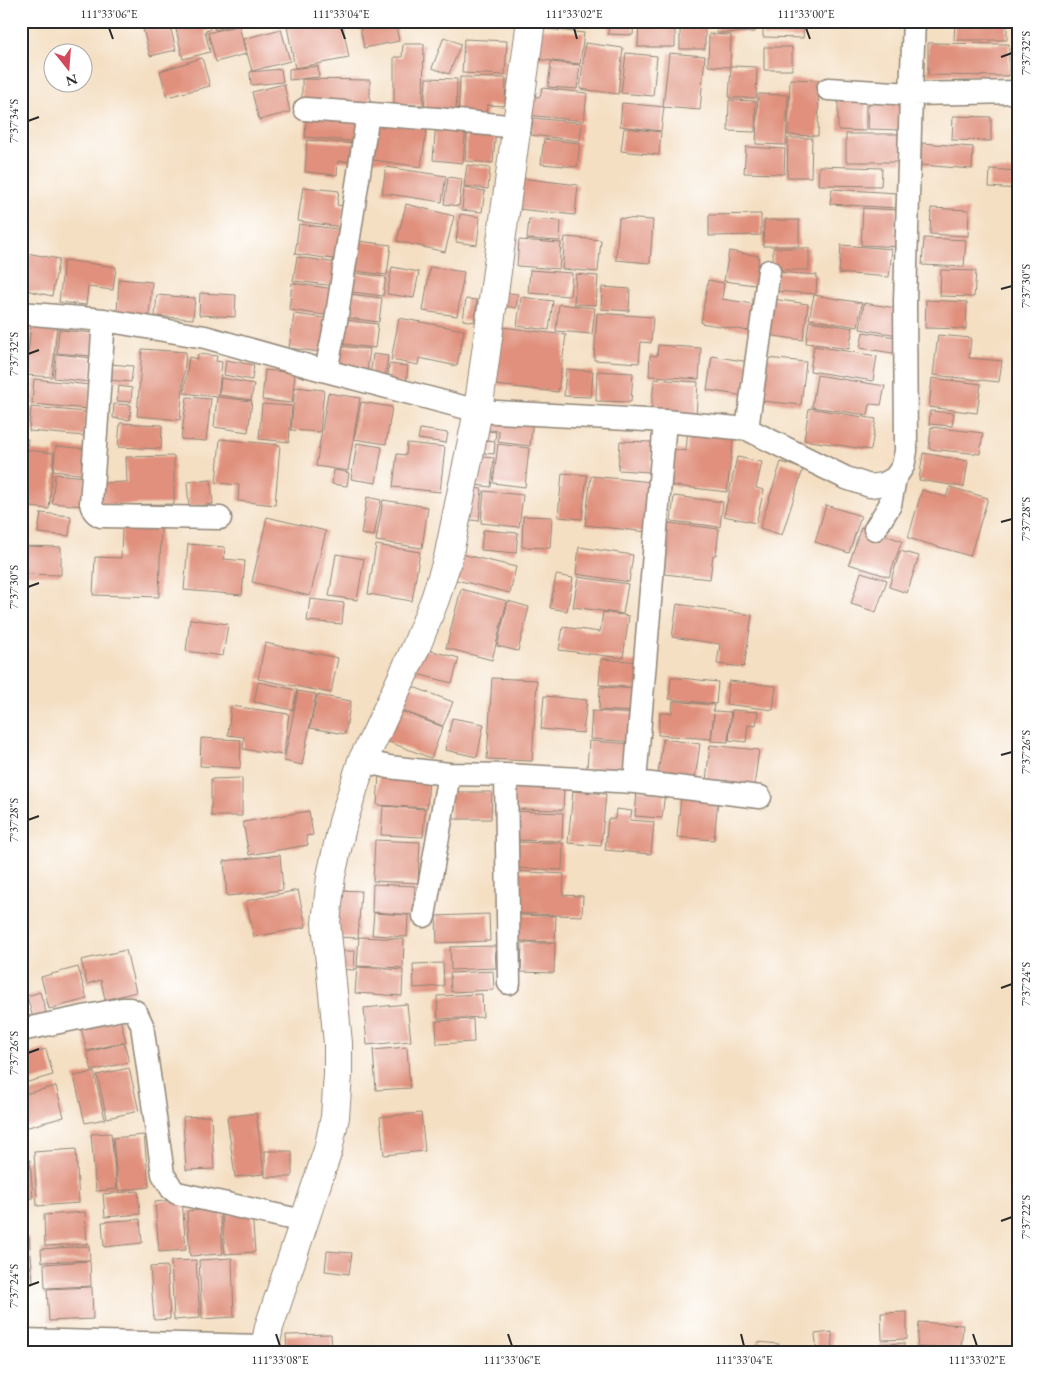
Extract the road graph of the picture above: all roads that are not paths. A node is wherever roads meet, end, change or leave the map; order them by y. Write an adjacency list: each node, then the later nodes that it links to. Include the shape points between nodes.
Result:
1 (531, 21): 8 (street)
2 (914, 21): 5 (street)
3 (828, 89): 5 (street)
4 (1019, 92): 5 (street)
5 (911, 94): 16 (street, via 905,302 906,451 903,466)
6 (305, 109): 7 (street)
7 (368, 114): 8 (street); 12 (street)
8 (517, 126): 13 (street)
9 (769, 271): 15 (street)
10 (21, 313): 11 (street)
11 (104, 320): 12 (street, via 205,337); 17 (street, via 92,509 101,516)
12 (326, 371): 13 (street)
13 (478, 411): 14 (street); 19 (street, via 448,558 436,599)
14 (665, 421): 15 (street); 22 (street)
15 (747, 429): 16 (street, via 846,478 870,486)
16 (895, 478): 18 (street, via 890,505)
17 (220, 518)
18 (875, 529)
19 (362, 761): 20 (street); 27 (street, via 343,822 331,876 326,923 338,1043 335,1117 328,1150)
20 (449, 774): 21 (street); 24 (street)
21 (506, 775): 22 (street); 25 (street)
22 (634, 782): 23 (street)
23 (760, 797)
24 (424, 916)
25 (509, 983)
26 (21, 1030): 27 (street, via 122,1010 136,1012 142,1025 163,1174 172,1188 177,1193)
27 (303, 1221): 29 (street)
28 (21, 1340): 29 (street)
29 (264, 1349)

